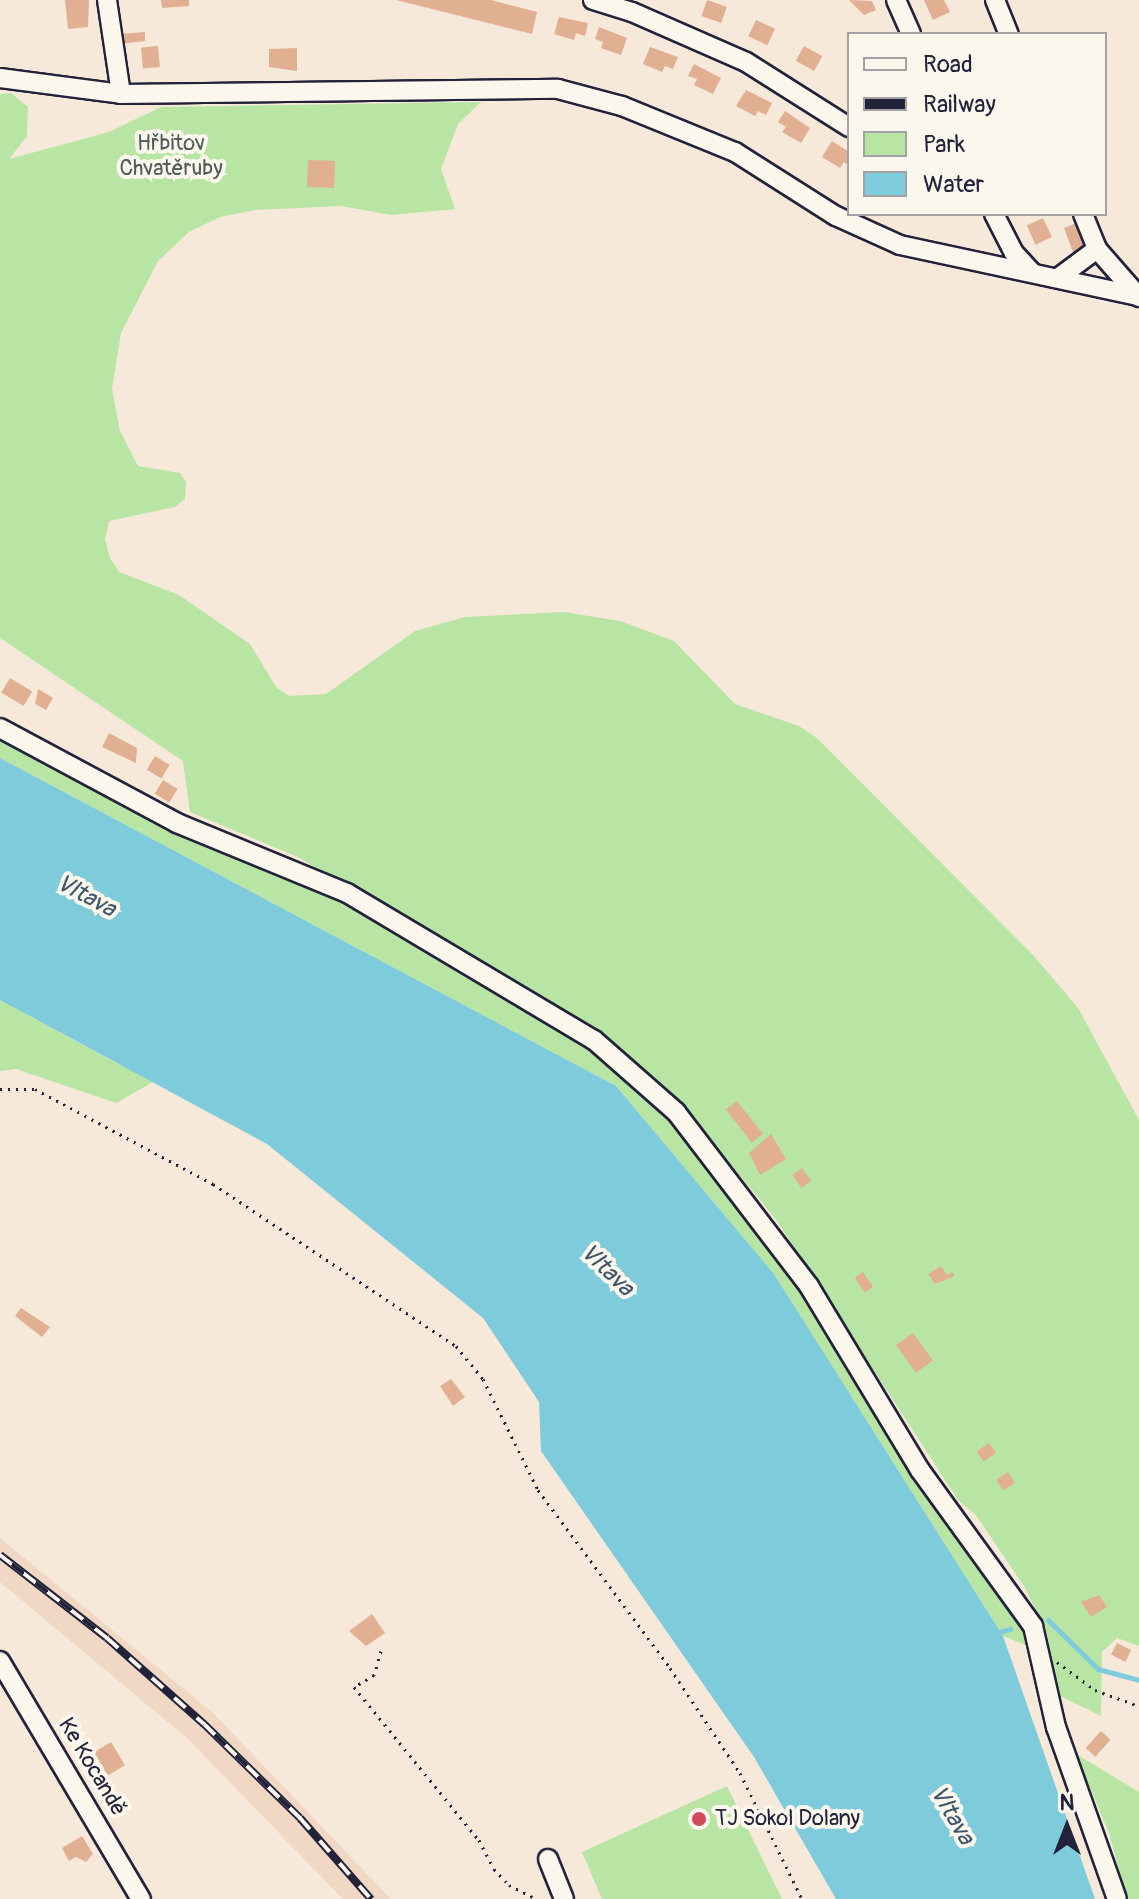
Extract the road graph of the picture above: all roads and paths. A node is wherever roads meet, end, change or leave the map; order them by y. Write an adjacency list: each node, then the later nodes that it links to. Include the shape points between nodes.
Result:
1 (107, 0): 8 (street)
2 (593, 0): 9 (street, via 746,62)
3 (896, 0): 5 (street)
4 (995, 0): 6 (street)
5 (910, 32)
6 (1008, 32)
7 (0, 78): 8 (street)
8 (121, 94): 15 (street, via 558,89 622,106 735,152 836,216 900,245)
9 (847, 126)
10 (979, 216): 13 (street)
11 (995, 216): 13 (street)
12 (1084, 216): 14 (street)
13 (1002, 233): 15 (street)
14 (1097, 249): 16 (street); 17 (street)
15 (1032, 272): 16 (street)
16 (1058, 278): 17 (street)
17 (1138, 297)
18 (0, 728): 21 (street, via 177,823 347,893 594,1040 676,1112 777,1240 920,1470 1033,1626)
19 (0, 1089): 28 (path, via 35,1089 213,1184 456,1346 483,1379 538,1490 670,1668 740,1773)
20 (381, 1651): 26 (path, via 374,1675 354,1687 479,1840 494,1869 509,1885)
21 (1042, 1651): 23 (path, via 1095,1690); 29 (street, via 1056,1727)
22 (0, 1661): 25 (street, Ke Kocandě)
23 (1139, 1706)
24 (548, 1859): 27 (street)
25 (141, 1899)
26 (537, 1899)
27 (564, 1899)
28 (802, 1899)
29 (1117, 1899)

